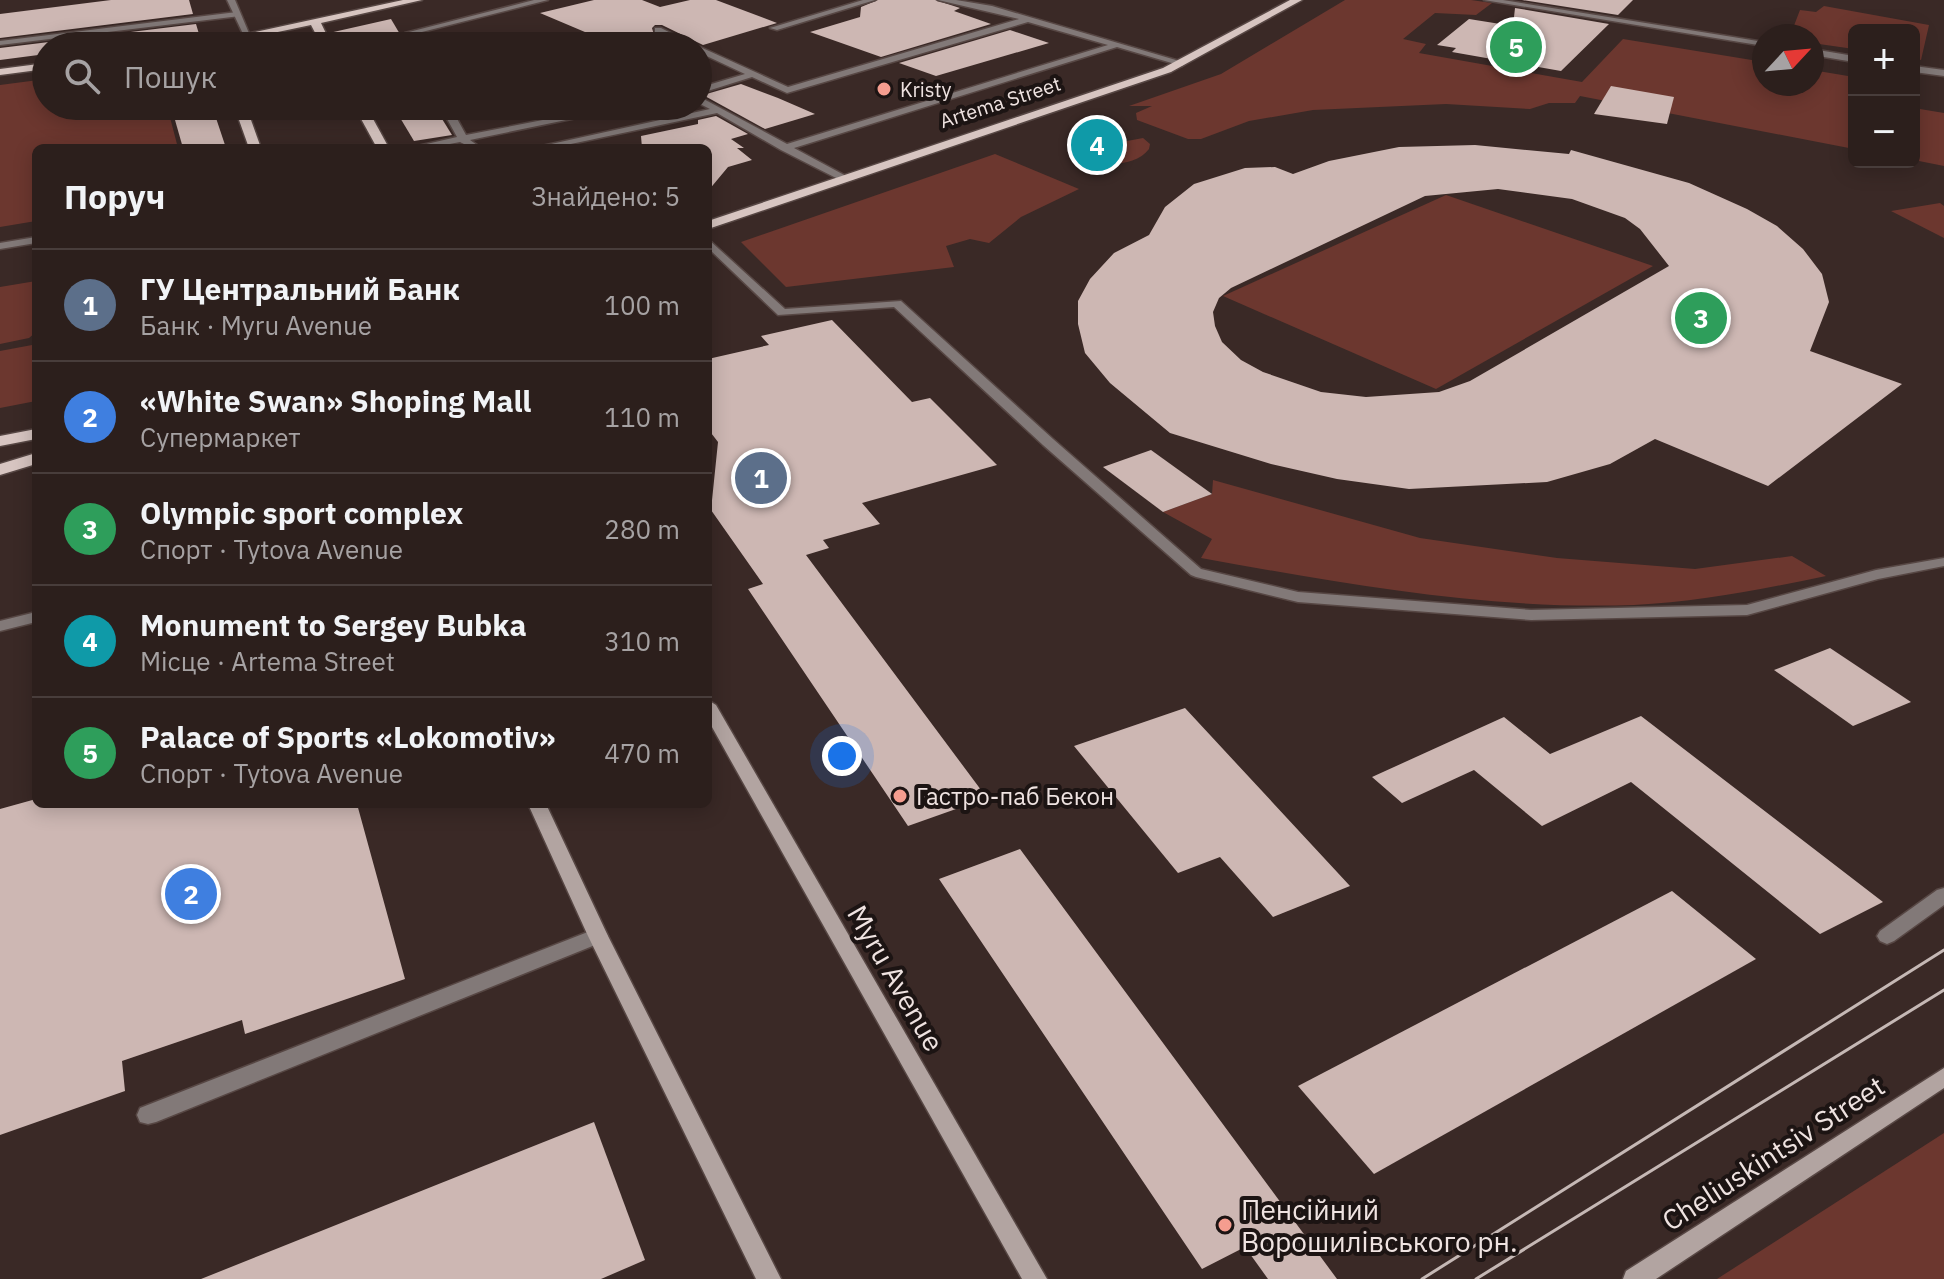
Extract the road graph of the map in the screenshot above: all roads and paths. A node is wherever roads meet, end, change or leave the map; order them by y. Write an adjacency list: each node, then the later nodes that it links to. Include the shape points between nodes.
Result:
1 (231, 0): 10 (street)
2 (417, 0): 12 (main road)
3 (543, 0): 19 (street)
4 (871, 0): 13 (street)
5 (942, 0): 9 (street)
6 (1006, 0): 9 (street)
7 (1297, 0): 28 (main road, Artema Street)
8 (1488, 0): 22 (street)
9 (989, 8): 11 (street)
10 (237, 14): 15 (street); 16 (street)
11 (1028, 19): 24 (street); 33 (street, via 787,90)
12 (315, 22): 17 (main road); 18 (main road)
13 (774, 28)
14 (658, 30): 20 (street)
15 (90, 32)
16 (246, 32)
17 (267, 32)
18 (320, 32)
19 (413, 32)
20 (662, 32)
21 (32, 39): 23 (street)
22 (1752, 42)
23 (0, 43)
24 (1119, 44): 28 (street); 49 (street)
25 (1824, 54): 27 (street)
26 (712, 55): 33 (street)
27 (1848, 58)
28 (1182, 63): 50 (main road, Artema Street)
29 (32, 68): 31 (main road)
30 (1920, 70): 32 (street)
31 (0, 72)
32 (1944, 73)
33 (753, 74): 34 (street)
34 (712, 87)
35 (712, 108): 36 (street)
36 (716, 111): 37 (street); 49 (street)
37 (712, 112)
38 (245, 120): 44 (main road)
39 (368, 120): 45 (main road)
40 (453, 120): 43 (street)
41 (561, 120): 43 (street)
42 (673, 120): 48 (street)
43 (464, 140): 46 (street); 47 (street)
44 (254, 144)
45 (381, 144)
46 (439, 144)
47 (470, 144)
48 (557, 144)
49 (784, 148): 50 (street)
50 (842, 178): 51 (main road, Artema Street)
51 (712, 224)
52 (32, 241): 53 (street)
53 (0, 246)
54 (712, 246): 59 (street, via 782,313 897,303 1196,572 1298,597 1547,614 1747,610)
55 (32, 435): 56 (main road)
56 (0, 441)
57 (32, 459): 58 (main road)
58 (0, 470)
59 (1944, 562)
60 (32, 618): 61 (street)
61 (0, 626)
62 (712, 712): 70 (main road, Myru Avenue)
63 (539, 808): 65 (main road)
64 (1944, 895): 66 (street)
65 (598, 936): 68 (street); 69 (main road)
66 (1887, 936)
67 (1944, 1077): 71 (main road, Cheliuskintsiv Street)
68 (148, 1115)
69 (769, 1279)
70 (1035, 1279)
71 (1635, 1279)

